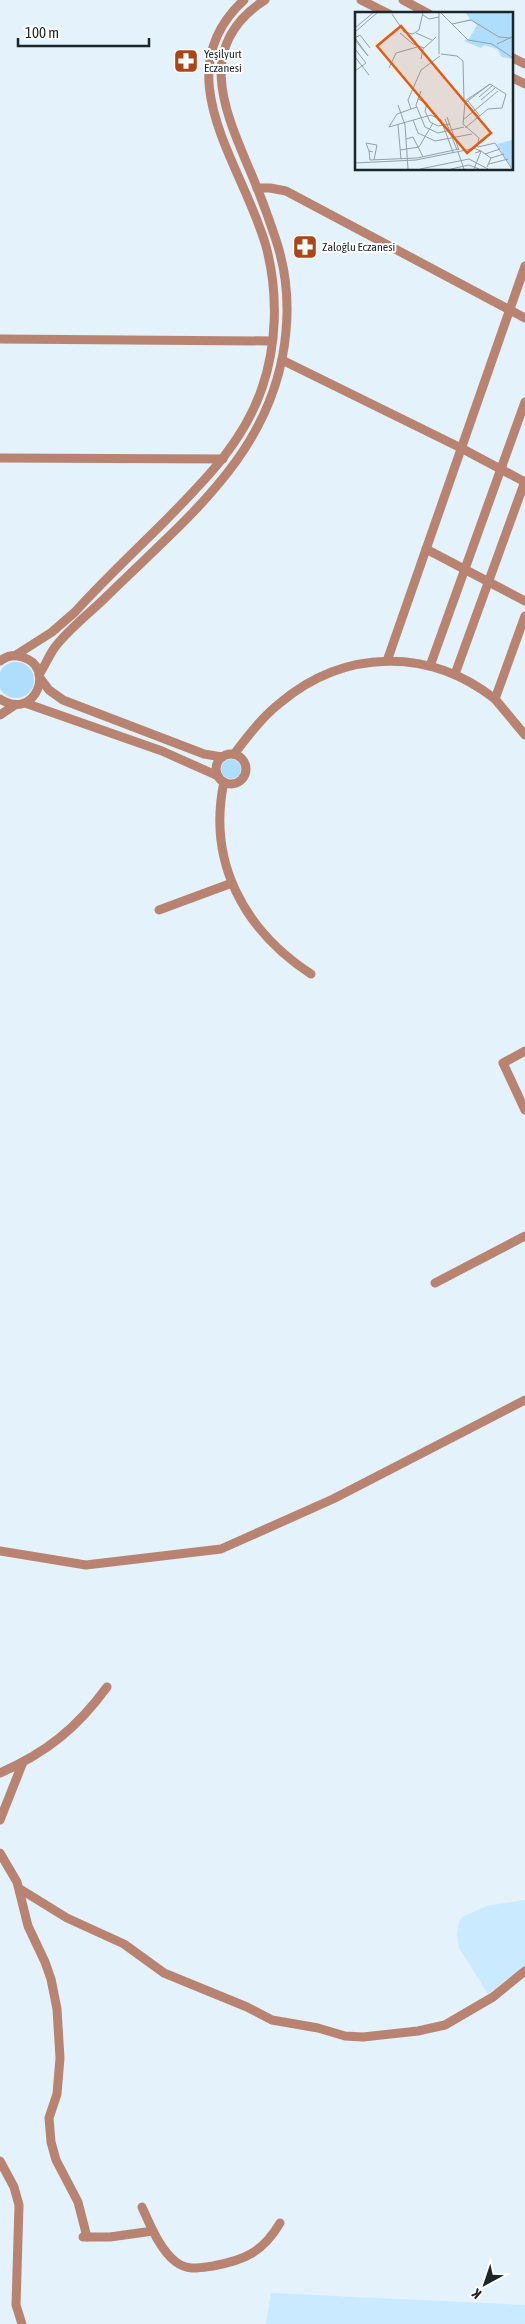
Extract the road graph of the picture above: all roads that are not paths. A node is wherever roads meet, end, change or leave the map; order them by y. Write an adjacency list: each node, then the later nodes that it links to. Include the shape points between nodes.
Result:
1 (244, 0): 16 (street, via 219,32 210,59 208,85 215,119 267,252 274,297)
2 (265, 0): 11 (street, via 246,16 231,36 225,49 220,78 229,122)
3 (361, 0): 5 (street)
4 (403, 0): 6 (street)
5 (385, 12)
6 (425, 12)
7 (512, 58): 8 (street)
8 (525, 64)
9 (512, 78): 10 (street)
10 (525, 84)
11 (257, 188): 13 (street, via 286,191); 17 (street, via 284,272 287,319)
12 (525, 266): 13 (street)
13 (510, 310): 14 (street); 19 (street)
14 (525, 318)
15 (0, 339): 16 (street)
16 (272, 342): 21 (street, via 258,401)
17 (282, 360): 19 (street); 35 (street, via 274,393 262,421 231,470 54,649)
18 (525, 402): 22 (street)
19 (461, 448): 22 (street); 24 (street)
20 (0, 458): 21 (street)
21 (223, 459): 30 (street, via 75,612 52,632)
22 (501, 469): 23 (street); 25 (street)
23 (525, 482): 26 (street)
24 (426, 549): 25 (street); 32 (street)
25 (465, 569): 26 (street); 33 (street)
26 (489, 581): 27 (street); 34 (street)
27 (525, 601)
28 (525, 616): 37 (street)
29 (0, 652): 30 (street)
30 (13, 656): 31 (street); 35 (street, via 31,661)
31 (0, 661)
32 (387, 661): 33 (street); 41 (street, via 336,670 304,686 270,712)
33 (430, 666): 34 (street)
34 (455, 674): 37 (street)
35 (40, 676): 38 (street, via 38,691); 42 (street, via 63,700 204,754)
36 (0, 699): 38 (street)
37 (495, 699): 40 (street)
38 (20, 704): 39 (street); 43 (street, via 162,751)
39 (0, 716)
40 (525, 735)
41 (234, 754): 42 (street); 43 (street, via 244,761 245,774 236,782)
42 (222, 757): 43 (street, via 216,768)
43 (221, 779): 44 (street, via 220,833)
44 (232, 883): 45 (street); 46 (street, via 264,935)
45 (159, 910)
46 (311, 974)
47 (525, 1051): 48 (street, via 503,1063)
48 (525, 1110)
49 (525, 1236): 50 (street)
50 (436, 1283)
51 (525, 1400): 52 (street, via 333,1499 221,1549 86,1564)
52 (0, 1551)
53 (107, 1686): 54 (street, via 86,1714 61,1738)
54 (23, 1762): 55 (street); 56 (street)
55 (0, 1773)
56 (0, 1820)
57 (0, 1853): 58 (street)
58 (20, 1889): 59 (street, via 67,1918 124,1944 164,1973 272,2020 345,2036 363,2037 446,2025 488,2000); 63 (street, via 28,1926 45,1962 57,2009 60,2070 49,2118 53,2151 78,2202 85,2237 110,2238)
59 (525, 1971)
60 (0, 2161): 64 (street, via 19,2204 16,2305)
61 (142, 2207): 63 (street)
62 (280, 2223): 63 (street, via 266,2242 246,2258 195,2269 172,2258)
63 (153, 2231)
64 (22, 2324)

